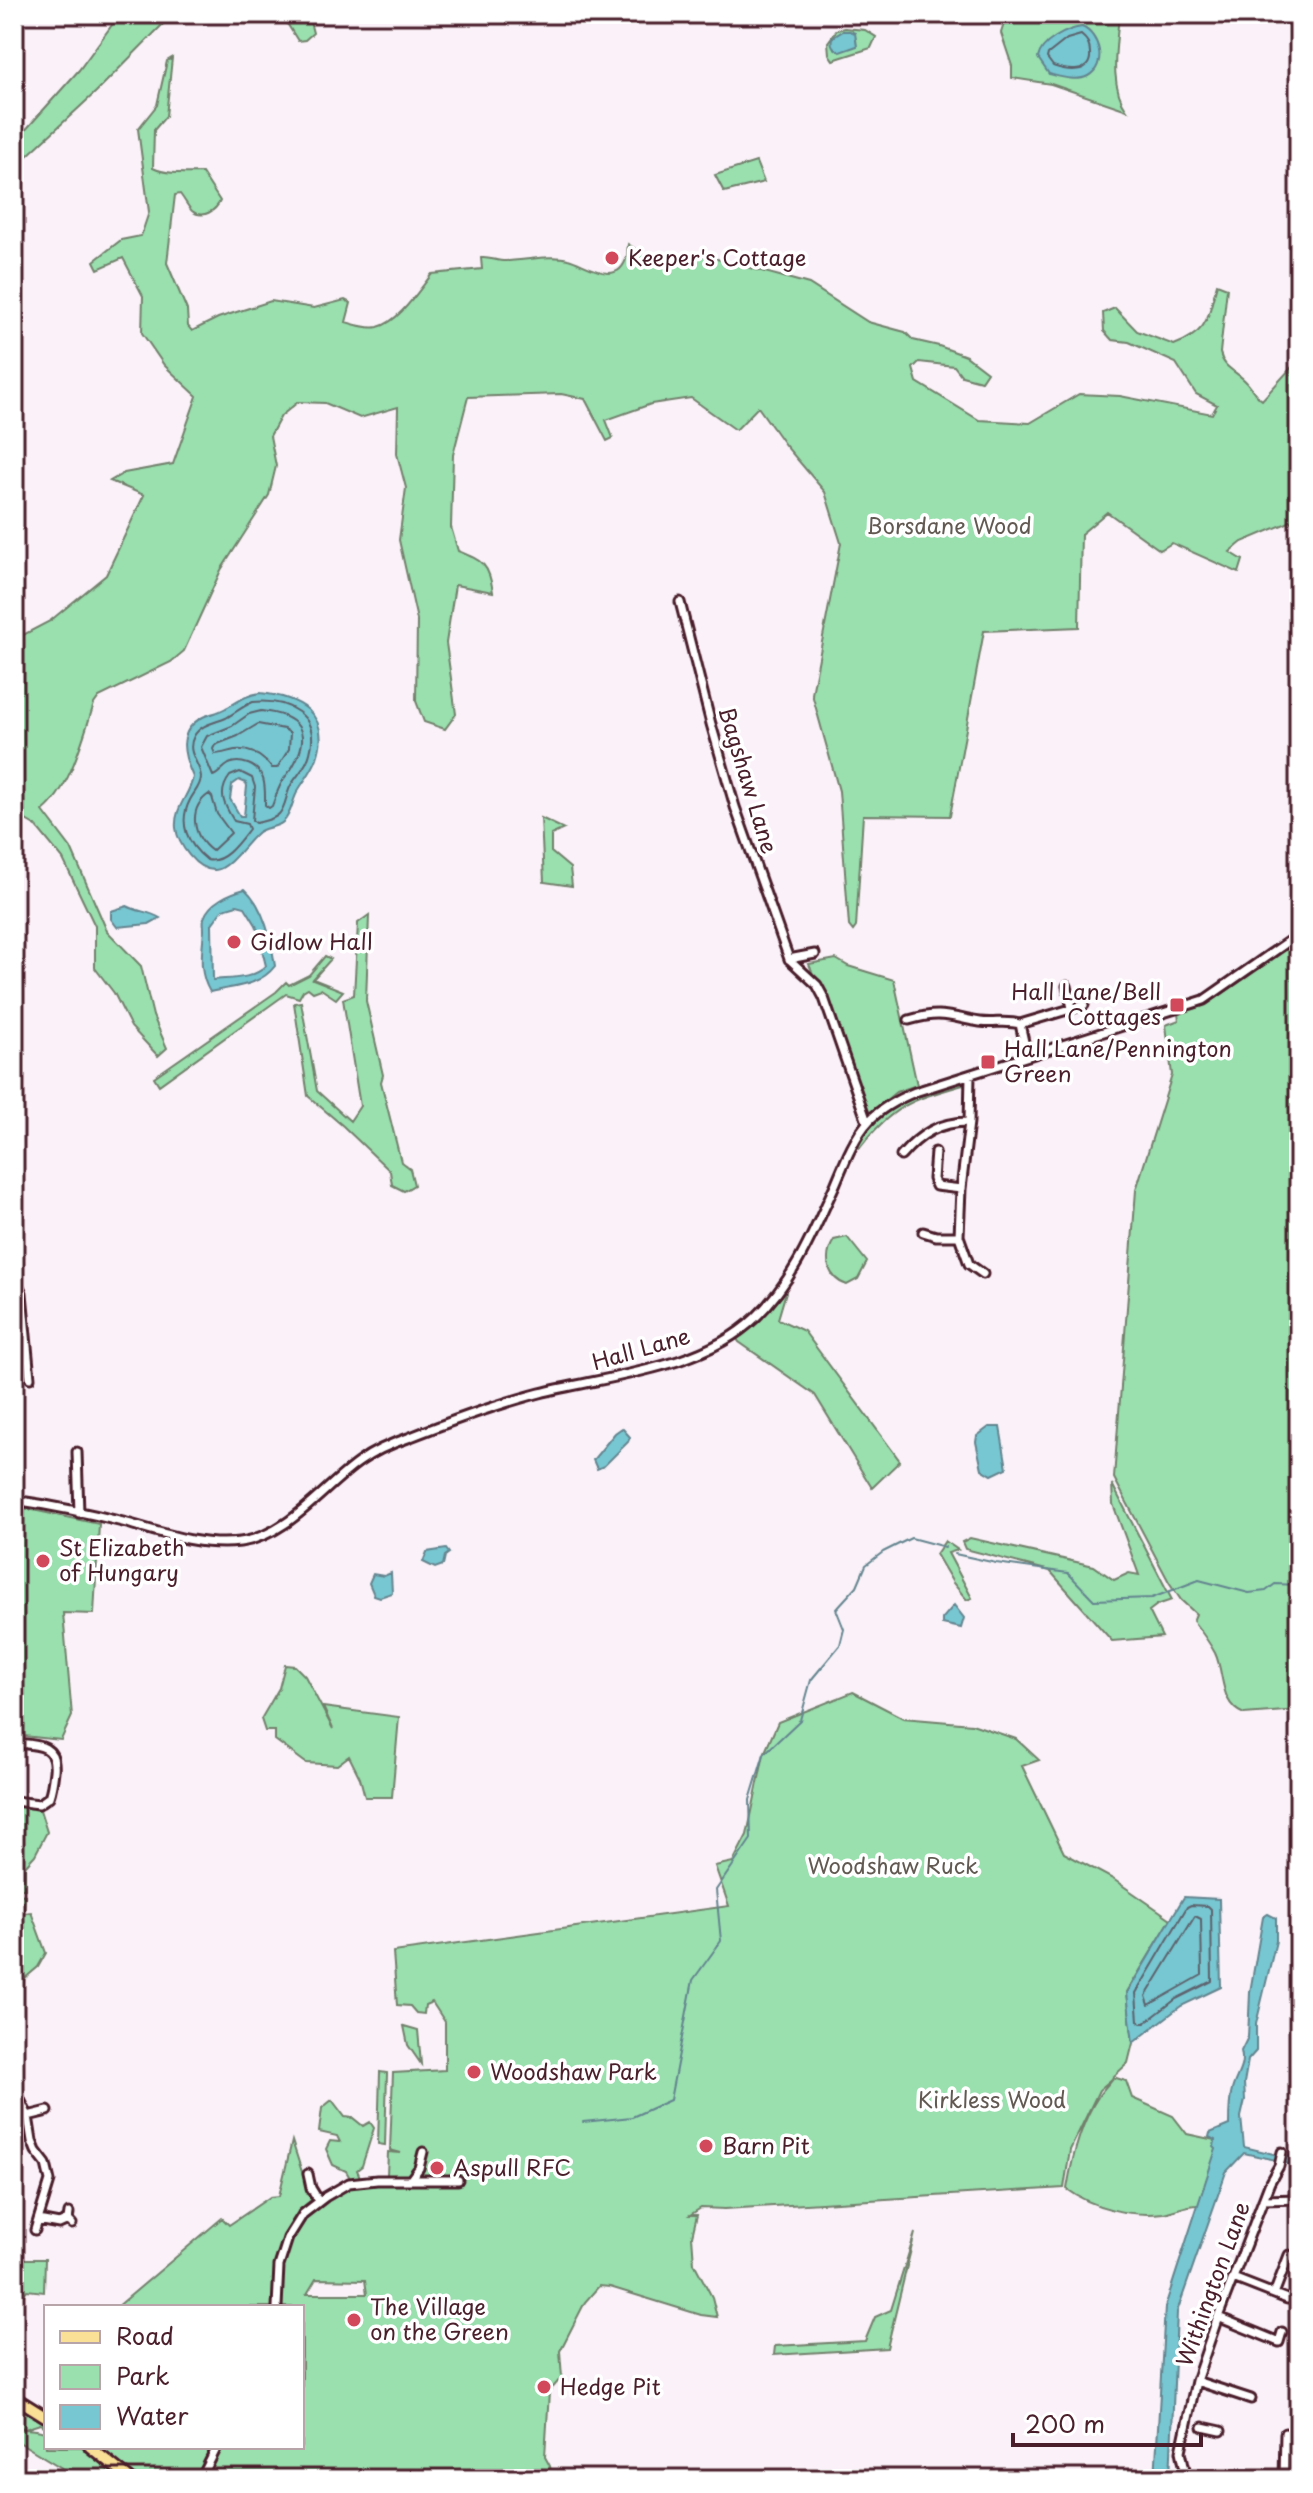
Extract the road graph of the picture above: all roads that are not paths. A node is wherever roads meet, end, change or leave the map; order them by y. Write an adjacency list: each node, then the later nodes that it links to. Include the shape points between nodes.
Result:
1 (680, 602): 4 (street, Bagshaw Lane, via 731,793)
2 (1299, 934): 10 (street, Hall Lane, via 1204,1000)
3 (815, 954): 4 (street)
4 (791, 961): 12 (street, via 824,998)
5 (1067, 986): 7 (street)
6 (1084, 1005): 7 (street)
7 (1072, 1008): 9 (street)
8 (909, 1020): 9 (street, via 918,1012)
9 (1020, 1024): 10 (street)
10 (1027, 1055): 11 (street, Hall Lane)
11 (970, 1075): 12 (street, Hall Lane, via 900,1098); 13 (street)
12 (867, 1122): 24 (street, Hall Lane, via 799,1264 752,1321 718,1343 670,1363 539,1393 403,1439 360,1461 275,1529 242,1542 198,1541)
13 (969, 1122): 15 (street, via 934,1127); 16 (street)
14 (935, 1152): 16 (street, via 936,1186)
15 (901, 1156)
16 (961, 1189): 18 (street)
17 (923, 1232): 18 (street)
18 (959, 1236): 19 (street, via 969,1264)
19 (983, 1274)
20 (14, 1277): 21 (street, via 22,1293)
21 (30, 1378)
22 (77, 1452): 24 (street)
23 (14, 1500): 24 (street, Hall Lane)
24 (79, 1513)
25 (14, 1743): 26 (street, via 45,1747 55,1763 49,1797 35,1805)
26 (14, 1801)
27 (14, 2087): 29 (street)
28 (51, 2111): 29 (street)
29 (28, 2116): 39 (street, via 32,2141 50,2181)
30 (423, 2152): 33 (street)
31 (1282, 2152): 36 (street, Withington Lane)
32 (308, 2174): 37 (street)
33 (411, 2179): 34 (street); 37 (street, via 349,2183)
34 (458, 2180)
35 (1299, 2199): 36 (street)
36 (1263, 2200): 42 (street, Withington Lane)
37 (319, 2201): 45 (street, via 288,2238 279,2266)
38 (70, 2219): 39 (street, via 59,2224)
39 (38, 2220): 40 (street)
40 (35, 2230)
41 (1289, 2255): 43 (street)
42 (1233, 2278): 43 (street); 46 (street, Withington Lane)
43 (1274, 2294): 44 (street)
44 (1299, 2298)
45 (277, 2305)
46 (1218, 2317): 47 (street, via 1279,2342); 48 (street, Withington Lane)
47 (1282, 2332)
48 (1196, 2381): 50 (street); 59 (street, Withington Lane, via 1181,2451)
49 (14, 2397): 51 (main road)
50 (1251, 2399)
51 (44, 2416)
52 (1203, 2427): 53 (street)
53 (1221, 2431)
54 (1285, 2433): 60 (street)
55 (92, 2449): 57 (main road)
56 (216, 2449): 58 (street)
57 (130, 2479)
58 (201, 2479)
59 (1187, 2479)
60 (1284, 2479)

